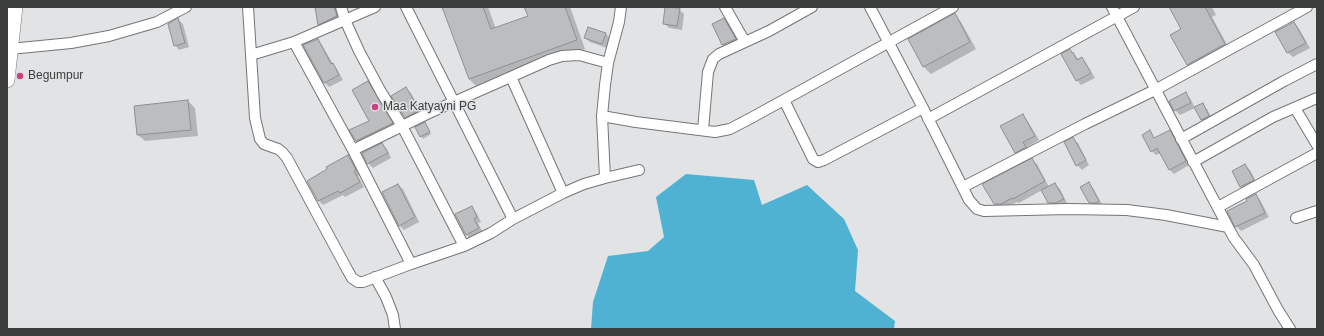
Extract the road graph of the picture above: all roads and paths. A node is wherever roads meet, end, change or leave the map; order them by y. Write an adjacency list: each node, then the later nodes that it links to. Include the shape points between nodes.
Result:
1 (14, 7): 19 (main road)
2 (248, 7): 20 (street)
3 (341, 7): 15 (street)
4 (374, 7): 15 (street)
5 (406, 7): 28 (street)
6 (621, 7): 21 (street)
7 (725, 7): 17 (street)
8 (812, 7): 17 (street, via 769,32)
9 (870, 7): 18 (street)
10 (953, 7): 18 (street)
11 (1134, 7): 14 (street)
12 (1307, 7): 25 (street)
13 (181, 8): 19 (street, via 157,22 109,36)
14 (1114, 12): 25 (street); 32 (street)
15 (345, 20): 16 (street); 33 (street)
16 (294, 42): 20 (street); 37 (street)
17 (745, 42): 34 (street, via 719,54 710,63)
18 (888, 43): 27 (street); 29 (street)
19 (10, 49): 24 (main road)
20 (251, 56): 51 (street, via 255,118 260,138 264,144 278,149 287,158 352,278 363,282)
21 (608, 63): 23 (street, via 579,55 562,56); 31 (street)
22 (1317, 64): 35 (street)
23 (511, 77): 28 (street); 43 (street)
24 (7, 80)
25 (1155, 90): 35 (street); 42 (street)
26 (1317, 98): 30 (street)
27 (784, 100): 29 (street, via 813,159 818,162); 34 (street, via 730,129 715,132)
28 (453, 102): 33 (street); 47 (street)
29 (923, 108): 32 (street)
30 (1295, 108): 36 (street); 39 (street, via 1273,117)
31 (602, 116): 34 (street); 41 (street)
32 (928, 119): 42 (street)
33 (402, 126): 37 (street); 49 (street)
34 (704, 130)
35 (1181, 139): 39 (street)
36 (1317, 145)
37 (353, 150): 50 (street)
38 (1317, 153): 44 (street)
39 (1193, 162): 44 (street)
40 (639, 170): 41 (street)
41 (605, 178): 43 (street)
42 (963, 187): 48 (street, via 969,200 977,209 984,211 1127,210)
43 (563, 193): 47 (street)
44 (1218, 207): 48 (street)
45 (1317, 211): 46 (street)
46 (1296, 218)
47 (513, 220): 49 (street)
48 (1228, 227): 52 (street, via 1254,265)
49 (464, 246): 50 (street)
50 (411, 264): 51 (street)
51 (375, 277): 53 (street, via 393,315)
52 (1289, 328)
53 (395, 329)

